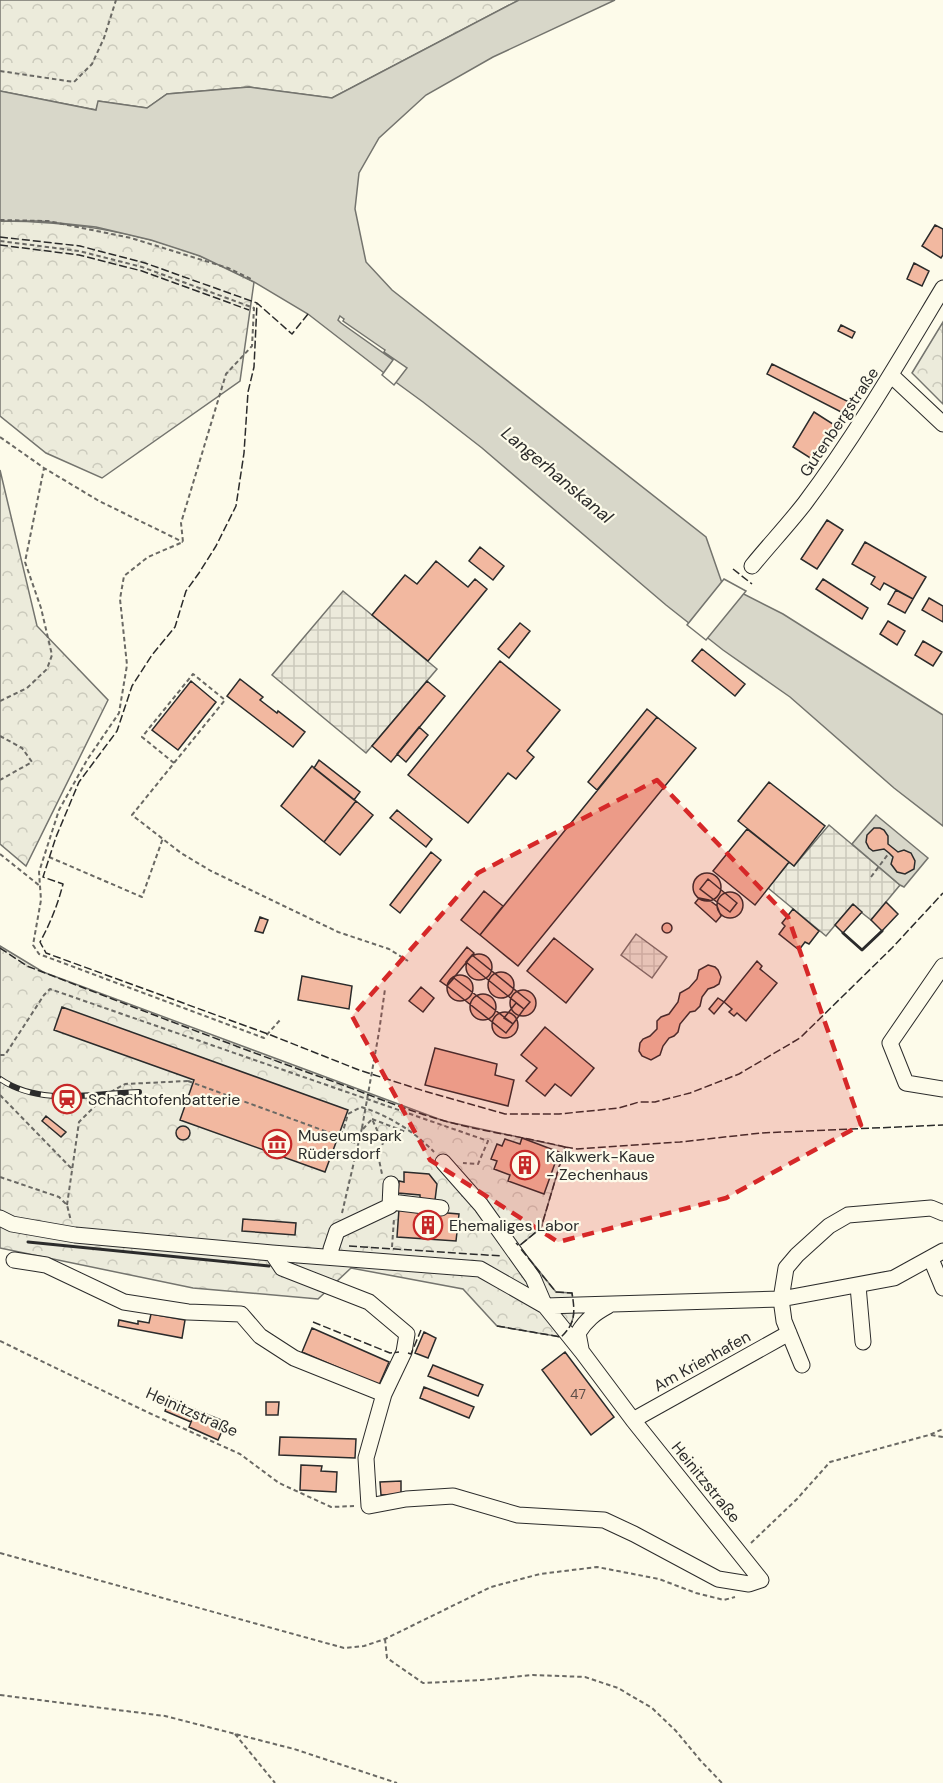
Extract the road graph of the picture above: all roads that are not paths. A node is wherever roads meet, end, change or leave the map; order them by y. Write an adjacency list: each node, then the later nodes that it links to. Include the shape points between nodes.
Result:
1 (943, 288): 2 (street, Gutenbergstraße)
2 (892, 376): 3 (street); 4 (street, Gutenbergstraße, via 803,506)
3 (943, 423)
4 (752, 566)
5 (943, 966): 6 (street, via 890,1042 906,1083)
6 (943, 1089)
7 (443, 1162): 21 (street, via 481,1205 533,1278)
8 (391, 1184): 9 (street)
9 (390, 1204): 10 (street); 15 (street, via 337,1231)
10 (441, 1209)
11 (943, 1213): 19 (street, via 931,1208 848,1215 829,1226 786,1268)
12 (4, 1224): 13 (street, Heinitzstraße, via 75,1235)
13 (272, 1253): 15 (street, Heinitzstraße); 26 (street, via 282,1268 369,1302 407,1334 404,1352)
14 (937, 1255): 17 (street, via 894,1278); 18 (street)
15 (331, 1257): 21 (street, Heinitzstraße, via 480,1269)
16 (14, 1260): 26 (street, via 46,1265 124,1302 188,1312 241,1314 260,1336 294,1358)
17 (858, 1286): 19 (street); 23 (street)
18 (943, 1288)
19 (781, 1299): 20 (street); 22 (street)
20 (610, 1305): 21 (street); 24 (street, via 586,1321 578,1333)
21 (544, 1306): 24 (street, Heinitzstraße)
22 (789, 1333): 25 (street); 27 (street, Am Krienhafen)
23 (863, 1342)
24 (582, 1352): 27 (street, Heinitzstraße)
25 (802, 1365)
26 (384, 1394): 27 (street, Heinitzstraße, via 366,1458 369,1506 453,1496 518,1515 604,1520 718,1579 749,1584 761,1580)
27 (633, 1420)

